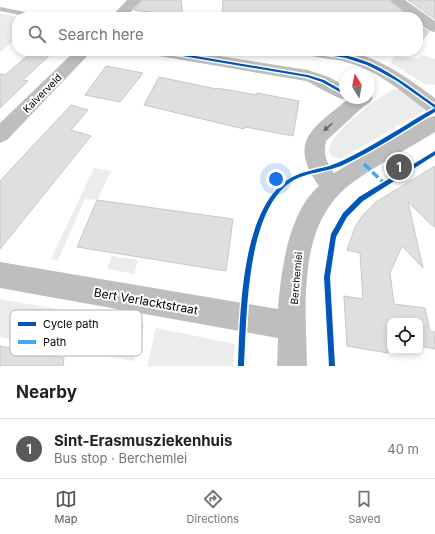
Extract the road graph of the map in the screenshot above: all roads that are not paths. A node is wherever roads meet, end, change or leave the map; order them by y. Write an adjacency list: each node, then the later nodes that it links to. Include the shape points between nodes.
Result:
1 (135, 0): 6 (street)
2 (381, 0): 7 (street)
3 (396, 0): 8 (street)
4 (0, 9): 5 (lane)
5 (15, 12)
6 (123, 12)
7 (397, 12)
8 (413, 12)
9 (423, 19): 10 (street)
10 (435, 28)
11 (423, 32): 12 (street)
12 (435, 41)
13 (79, 56): 22 (street, Kalverveld)
14 (189, 56): 17 (street, via 308,76)
15 (337, 56): 16 (street, via 360,60)
16 (397, 80): 18 (street); 20 (street)
17 (339, 89)
18 (375, 89)
19 (350, 104): 23 (street, one-way to 23, via 320,134 313,146 320,171)
20 (435, 107)
21 (431, 127): 23 (street, Berchemlei, via 364,164)
22 (0, 135)
23 (332, 186): 25 (street, Berchemlei, via 316,205 301,238 294,280)
24 (0, 275): 25 (street, Bert Verlacktstraat)
25 (293, 326): 26 (street, Berchemlei)
26 (292, 366)

